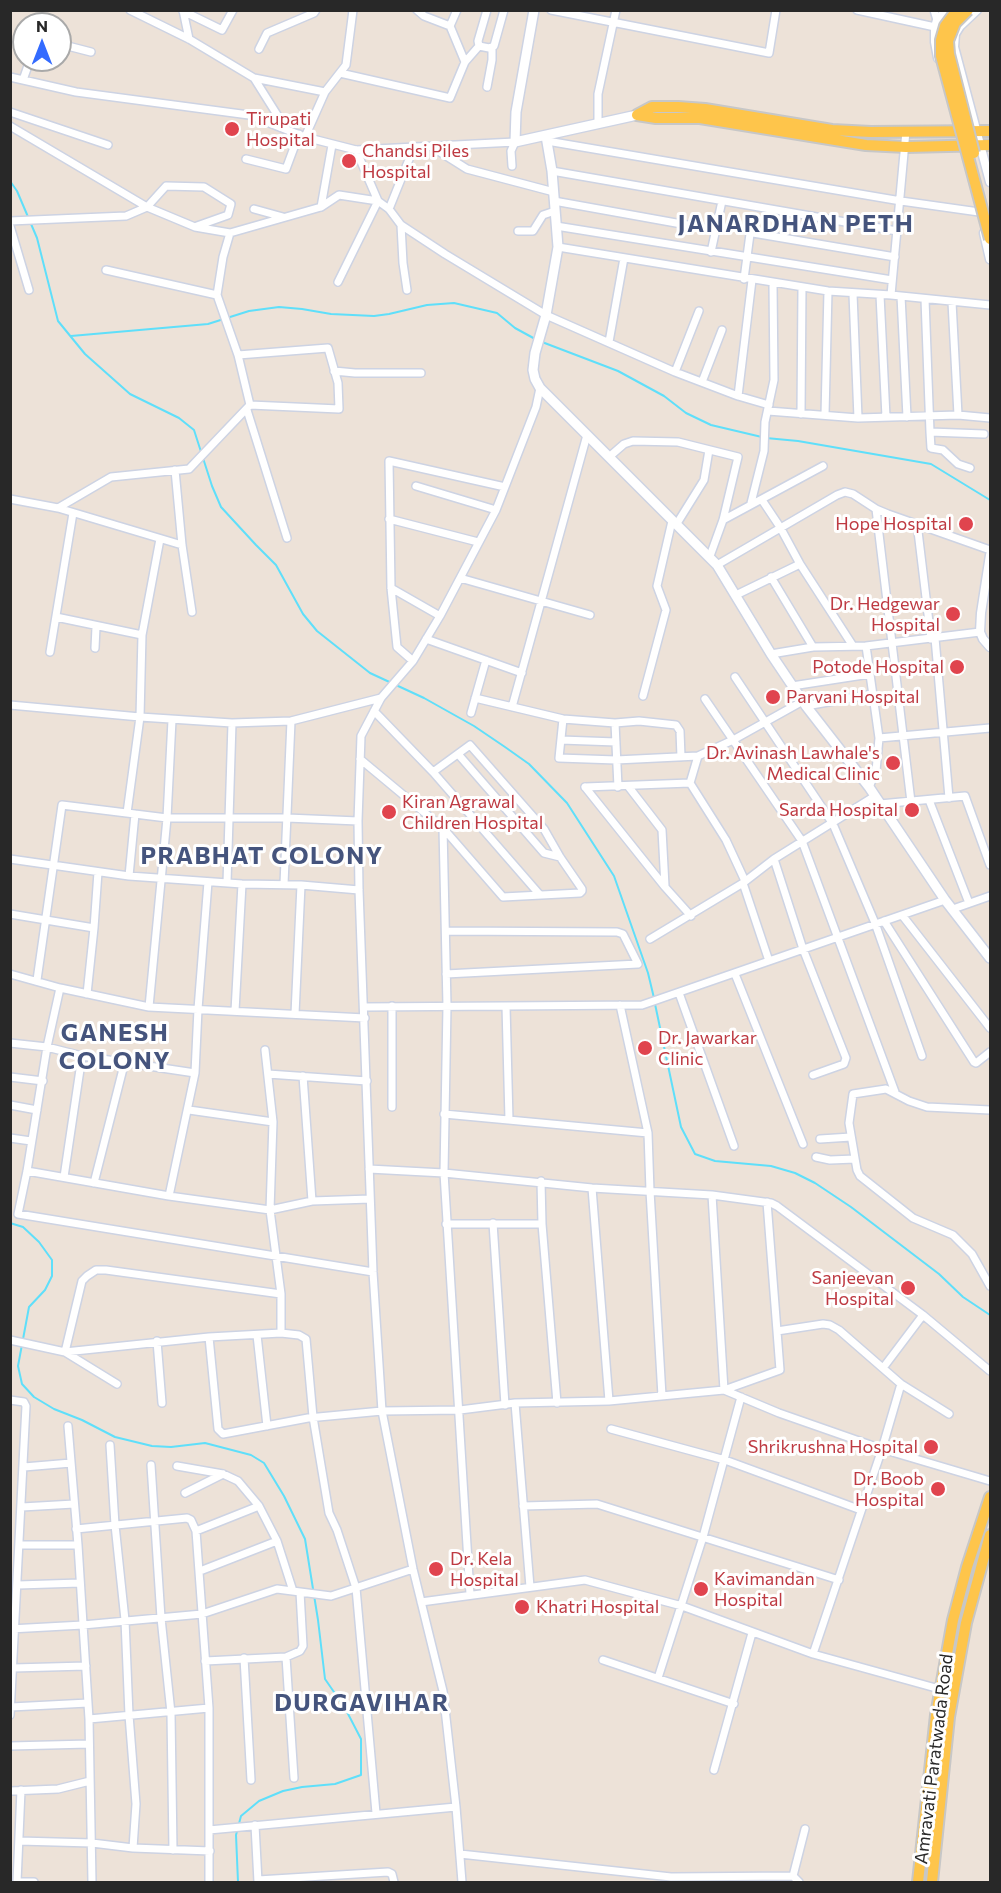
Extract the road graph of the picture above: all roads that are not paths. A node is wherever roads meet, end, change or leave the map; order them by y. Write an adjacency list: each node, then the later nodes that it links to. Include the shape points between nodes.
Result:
1 (130, 10): 25 (street)
2 (233, 10): 19 (street, via 222,30)
3 (316, 10): 30 (street, via 267,33)
4 (353, 10): 34 (street, via 346,65)
5 (417, 10): 24 (street)
6 (457, 10): 24 (street)
7 (487, 10): 27 (street)
8 (504, 10): 29 (street)
9 (534, 10): 52 (main road, via 516,112)
10 (551, 10): 22 (street)
11 (616, 10): 22 (street)
12 (776, 10): 22 (street, via 769,53)
13 (904, 10): 21 (street)
14 (934, 10): 23 (street)
15 (947, 10): 23 (street)
16 (957, 10): 84 (main road, bridge, via 945,26 941,56)
17 (968, 10): 73 (main road, bridge, via 951,31 949,54)
18 (977, 10): 26 (street, via 960,26)
19 (183, 11): 25 (street)
20 (858, 11): 21 (street)
21 (902, 20): 23 (street)
22 (614, 22): 43 (street, via 598,94)
23 (936, 24): 26 (street); 46 (street, via 934,42)
24 (450, 26): 32 (street)
25 (189, 39): 36 (street)
26 (954, 40): 48 (street)
27 (479, 46): 29 (street); 32 (street)
28 (72, 47): 31 (street)
29 (492, 48): 38 (street)
30 (259, 49)
31 (91, 52)
32 (465, 62): 34 (street, via 450,98)
33 (26, 72): 37 (street)
34 (340, 73): 39 (street)
35 (10, 77): 37 (street)
36 (254, 78): 39 (street); 45 (street)
37 (23, 80): 45 (street, via 76,92 249,115)
38 (487, 87)
39 (325, 92): 50 (street)
40 (10, 112): 53 (street)
41 (638, 115): 42 (main road); 43 (main road)
42 (741, 120): 47 (main road, via 832,130); 59 (main road, via 856,143)
43 (598, 123): 51 (main road)
44 (10, 126): 69 (street)
45 (286, 129): 50 (street)
46 (956, 130): 47 (main road); 48 (main road); 56 (street)
47 (906, 131): 59 (street)
48 (976, 131): 49 (main road); 55 (street)
49 (990, 131)
50 (302, 136): 54 (street); 61 (street, via 286,169)
51 (547, 139): 52 (main road); 63 (main road); 68 (street)
52 (515, 142): 58 (street); 62 (street, via 510,151)
53 (108, 145)
54 (332, 145): 60 (street); 70 (street)
55 (985, 145): 56 (main road); 64 (street)
56 (961, 146): 59 (main road); 73 (street)
57 (414, 147): 58 (street); 60 (street); 71 (street)
58 (432, 147): 66 (street, via 467,169)
59 (906, 147): 68 (street)
60 (356, 150): 65 (street)
61 (246, 159)
62 (512, 166)
63 (552, 171): 66 (main road); 67 (street)
64 (990, 182)
65 (378, 201): 70 (street, via 339,195); 71 (street); 95 (street)
66 (554, 201): 77 (main road); 80 (street); 81 (street, via 533,231)
67 (722, 201): 80 (street); 82 (street)
68 (901, 201): 73 (street); 82 (street)
69 (147, 207): 75 (street, via 126,216); 79 (street); 79 (street, via 166,186 204,187 231,204 228,215)
70 (321, 207): 74 (street)
71 (389, 208): 76 (street)
72 (254, 209): 74 (street)
73 (985, 213): 90 (street)
74 (283, 217): 83 (street)
75 (14, 220)
76 (401, 225): 99 (street); 110 (street)
77 (556, 226): 85 (main road); 86 (street)
78 (11, 227): 98 (street)
79 (195, 227): 83 (street)
80 (715, 230): 86 (street)
81 (518, 231)
82 (897, 231): 88 (street)
83 (230, 233): 102 (street)
84 (990, 240)
85 (558, 246): 89 (street); 110 (main road)
86 (711, 252): 87 (street)
87 (747, 256): 88 (street, via 753,233); 92 (street); 94 (street)
88 (895, 257): 94 (street)
89 (624, 258): 92 (street); 112 (street)
90 (990, 259)
91 (106, 270): 102 (street)
92 (744, 279): 93 (street)
93 (752, 280): 96 (street); 119 (street)
94 (892, 280): 104 (street)
95 (338, 282)
96 (773, 283): 97 (street); 121 (street, via 774,380)
97 (802, 287): 100 (street); 122 (street)
98 (29, 290)
99 (407, 290)
100 (828, 291): 101 (street); 125 (street)
101 (853, 294): 103 (street); 128 (street)
102 (217, 295): 113 (street)
103 (880, 295): 104 (street); 126 (street)
104 (891, 295): 105 (street)
105 (902, 296): 106 (street); 127 (street)
106 (925, 299): 107 (street); 123 (street)
107 (952, 302): 108 (street); 124 (street)
108 (990, 305)
109 (699, 311): 115 (street)
110 (546, 315): 112 (street); 118 (main road, via 533,370)
111 (722, 330): 117 (street)
112 (609, 342): 115 (street)
113 (238, 355): 114 (street, via 328,348); 120 (street)
114 (334, 371): 116 (street); 120 (street, via 339,409)
115 (675, 372): 117 (street)
116 (421, 373)
117 (702, 382): 119 (street)
118 (540, 388): 132 (main road); 139 (street)
119 (738, 396): 121 (street)
120 (248, 407): 137 (street, via 189,469); 152 (street)
121 (768, 408): 122 (street); 142 (street, via 764,451)
122 (801, 414): 125 (street)
123 (930, 415): 124 (street); 127 (street); 130 (street)
124 (958, 415): 129 (street)
125 (825, 416): 128 (street)
126 (886, 417): 127 (street); 128 (street)
127 (907, 417)
128 (858, 418)
129 (990, 418)
130 (930, 432): 131 (street); 136 (street, via 931,448 943,450 958,464)
131 (984, 434)
132 (587, 435): 134 (main road); 165 (street)
133 (709, 450): 134 (street, via 678,442 633,441); 148 (street, via 738,457); 149 (street, via 704,480)
134 (609, 457): 149 (main road)
135 (822, 466): 141 (street)
136 (970, 468)
137 (175, 470): 143 (street, via 111,477); 155 (street)
138 (416, 486): 145 (street)
139 (505, 487): 145 (street); 147 (street, via 389,461)
140 (10, 499): 143 (street)
141 (762, 500): 142 (street); 151 (street)
142 (751, 503): 148 (street)
143 (58, 508): 146 (street)
144 (876, 509): 150 (street); 151 (street, via 845,492); 175 (street)
145 (496, 510): 154 (street)
146 (73, 513): 153 (street); 169 (street)
147 (389, 519): 154 (street); 163 (street)
148 (723, 520): 158 (street)
149 (674, 523): 158 (main road); 191 (street, via 657,584 666,610)
150 (917, 523): 156 (street); 173 (street)
151 (780, 527): 159 (street); 160 (street)
152 (287, 538)
153 (160, 539): 155 (street); 172 (street)
154 (478, 542): 162 (street)
155 (182, 545): 166 (street)
156 (990, 550)
157 (990, 555): 171 (street)
158 (710, 556): 160 (main road)
159 (800, 564): 161 (street); 176 (street)
160 (717, 565): 164 (main road)
161 (771, 577): 164 (street); 178 (street)
162 (460, 578): 165 (street); 168 (street)
163 (391, 588): 168 (street); 184 (street, via 397,647)
164 (736, 595): 182 (main road)
165 (542, 601): 167 (street); 185 (street)
166 (192, 612)
167 (590, 615)
168 (440, 616): 174 (street)
169 (56, 617): 170 (street); 181 (street)
170 (96, 627): 172 (street); 180 (street)
171 (981, 632): 173 (street); 179 (street)
172 (142, 635): 199 (street)
173 (933, 638): 175 (street); 207 (street)
174 (426, 639): 183 (street); 184 (street)
175 (892, 643): 177 (street); 208 (street)
176 (853, 646): 177 (street); 178 (street)
177 (866, 646): 186 (street)
178 (813, 647): 182 (street)
179 (990, 647)
180 (94, 648)
181 (50, 652)
182 (771, 654): 188 (main road)
183 (486, 660): 185 (street); 192 (street)
184 (413, 661): 190 (street)
185 (522, 673): 196 (street)
186 (870, 674): 188 (street); 189 (street)
187 (735, 677): 203 (street)
188 (792, 686): 194 (main road)
189 (873, 694): 194 (street); 209 (street)
190 (383, 696): 197 (street); 202 (street)
191 (643, 696)
192 (475, 698): 196 (street); 198 (street)
193 (705, 699): 211 (street)
194 (805, 703): 203 (street); 222 (main road)
195 (10, 705): 199 (street)
196 (512, 707): 200 (street)
197 (374, 711): 216 (street, via 361,736); 218 (street)
198 (471, 713)
199 (140, 717): 201 (street); 227 (street, via 127,813)
200 (564, 719): 205 (street); 210 (street)
201 (172, 720): 204 (street); 229 (street)
202 (291, 722): 204 (street); 230 (street)
203 (765, 722): 211 (street); 232 (street)
204 (232, 723): 228 (street)
205 (615, 723): 212 (street); 215 (street, via 676,725 680,731)
206 (990, 728): 207 (street)
207 (944, 731): 208 (street); 223 (street)
208 (902, 736): 209 (street); 226 (street)
209 (879, 738): 222 (street, via 876,771)
210 (561, 740): 212 (street); 217 (street, via 559,758)
211 (733, 740): 214 (street); 234 (street)
212 (616, 742): 217 (street)
213 (458, 754): 218 (street); 235 (street, via 544,853); 235 (street, via 470,745 544,829)
214 (698, 756): 215 (street); 219 (street)
215 (681, 757): 217 (street)
216 (360, 759): 231 (street); 233 (street)
217 (616, 760): 221 (street)
218 (434, 772): 251 (street)
219 (690, 783): 220 (street); 244 (street, via 726,840)
220 (628, 786): 221 (street); 249 (street, via 662,830)
221 (618, 787): 249 (street, via 585,787)
222 (869, 787): 224 (main road)
223 (949, 798): 225 (street); 238 (street, via 965,796)
224 (878, 800): 226 (street); 232 (street); 253 (main road)
225 (929, 800): 226 (street); 254 (street)
226 (911, 802)
227 (135, 814): 229 (street); 239 (street, via 62,805); 241 (street)
228 (228, 817): 229 (street); 230 (street); 245 (street)
229 (167, 818): 242 (street)
230 (287, 818): 231 (street); 247 (street)
231 (358, 821): 250 (street)
232 (833, 824): 234 (street); 261 (street)
233 (443, 828): 251 (street, via 503,897); 263 (street)
234 (802, 841): 237 (street); 264 (street)
235 (560, 857): 251 (street, via 582,891)
236 (10, 859): 239 (street)
237 (774, 859): 244 (street); 266 (street)
238 (990, 865)
239 (54, 866): 240 (street); 259 (street)
240 (98, 872): 241 (street); 262 (street)
241 (129, 876): 242 (street)
242 (162, 879): 243 (street); 281 (street)
243 (208, 882): 245 (street); 282 (street)
244 (744, 882): 258 (street); 268 (street)
245 (227, 883): 246 (street)
246 (242, 884): 247 (street); 283 (street)
247 (284, 884): 248 (street)
248 (301, 885): 250 (street); 284 (street)
249 (665, 887): 258 (street)
250 (359, 890): 277 (street)
251 (540, 895)
252 (990, 896): 254 (street)
253 (945, 900): 255 (main road); 257 (street)
254 (969, 903): 255 (street)
255 (952, 909): 267 (main road)
256 (10, 914): 259 (street)
257 (902, 915): 260 (street); 286 (street)
258 (691, 916): 265 (street)
259 (45, 919): 262 (street); 272 (street)
260 (884, 921): 261 (street); 290 (street, via 974,1062)
261 (875, 923): 264 (street); 292 (street)
262 (94, 928): 275 (street)
263 (446, 931): 269 (street); 269 (street, via 617,932 623,934 638,964)
264 (838, 936): 266 (street); 301 (street)
265 (650, 939)
266 (803, 949): 268 (street); 296 (street, via 846,1058 844,1064)
267 (990, 958)
268 (769, 961): 270 (street)
269 (446, 974): 279 (street)
270 (735, 974): 274 (street); 315 (street)
271 (10, 975): 272 (street)
272 (37, 980): 273 (street)
273 (60, 988): 275 (street); 288 (street)
274 (679, 993): 276 (street, via 642,1005); 316 (street)
275 (87, 994): 281 (street)
276 (620, 1005): 280 (street); 310 (street)
277 (364, 1006): 278 (street); 285 (street)
278 (392, 1006): 279 (street); 303 (street)
279 (447, 1006): 280 (street); 307 (street)
280 (506, 1006): 308 (street)
281 (149, 1007): 282 (street)
282 (198, 1009): 283 (street); 294 (street)
283 (235, 1011): 284 (street)
284 (295, 1014): 285 (street)
285 (365, 1018): 300 (street)
286 (990, 1028)
287 (10, 1043): 288 (street)
288 (47, 1047): 291 (street); 299 (street)
289 (265, 1050): 295 (street)
290 (990, 1052)
291 (82, 1056): 293 (street); 322 (street)
292 (922, 1056)
293 (125, 1061): 294 (street); 324 (street)
294 (195, 1073): 305 (street)
295 (268, 1074): 297 (street); 309 (street)
296 (813, 1075)
297 (303, 1076): 300 (street); 330 (street)
298 (10, 1077): 299 (street)
299 (42, 1081): 304 (street)
300 (367, 1081): 319 (street)
301 (895, 1092): 306 (street, via 927,1107); 311 (street, via 886,1089 853,1094)
302 (10, 1105): 304 (street)
303 (392, 1107)
304 (37, 1110): 314 (street)
305 (189, 1110): 309 (street); 328 (street)
306 (990, 1110)
307 (444, 1114): 308 (street); 321 (street)
308 (509, 1120): 310 (street)
309 (273, 1122): 332 (street)
310 (648, 1133): 326 (street)
311 (850, 1137): 313 (street); 318 (street)
312 (10, 1138): 314 (street)
313 (820, 1139)
314 (30, 1141): 320 (street)
315 (803, 1144)
316 (734, 1146)
317 (816, 1157): 318 (street)
318 (855, 1159): 338 (street, via 860,1176 890,1200 919,1222 946,1230 959,1240)
319 (369, 1169): 321 (street); 329 (street)
320 (27, 1171): 322 (street); 336 (street, via 18,1214)
321 (444, 1173): 323 (street); 334 (street)
322 (64, 1177): 324 (street)
323 (541, 1181): 325 (street); 335 (street)
324 (94, 1183): 328 (street)
325 (592, 1188): 326 (street); 356 (street)
326 (650, 1191): 327 (street); 353 (street)
327 (712, 1195): 331 (street); 352 (street)
328 (169, 1196): 332 (street)
329 (370, 1199): 330 (street); 337 (street)
330 (312, 1201): 332 (street)
331 (767, 1202): 340 (street); 341 (street)
332 (270, 1210): 336 (street)
333 (493, 1223): 334 (street); 335 (street); 360 (street)
334 (446, 1224): 361 (street)
335 (542, 1224): 359 (street)
336 (276, 1257): 337 (street); 339 (street)
337 (373, 1272): 362 (street)
338 (990, 1286)
339 (281, 1294): 342 (street); 347 (street, via 96,1270 82,1281)
340 (923, 1315): 348 (street); 349 (street)
341 (777, 1331): 348 (street, via 830,1325); 352 (street, via 780,1370)
342 (281, 1334): 343 (street); 364 (street, via 306,1339)
343 (257, 1335): 344 (street); 366 (street)
344 (209, 1337): 346 (street); 366 (street, via 220,1432)
345 (14, 1340): 347 (street)
346 (157, 1341): 347 (street); 357 (street)
347 (65, 1352): 350 (street)
348 (883, 1368): 351 (street)
349 (990, 1371)
350 (117, 1384)
351 (901, 1384): 363 (street); 369 (street)
352 (724, 1390): 353 (street); 354 (street)
353 (662, 1396): 356 (street)
354 (741, 1397): 369 (street); 370 (street)
355 (10, 1400): 374 (street, via 24,1402 26,1406)
356 (609, 1401): 359 (street)
357 (162, 1403)
358 (515, 1403): 359 (street); 360 (street); 381 (street)
359 (557, 1403)
360 (505, 1405): 361 (street)
361 (460, 1410): 362 (street); 401 (street)
362 (382, 1411): 364 (street); 393 (street)
363 (949, 1414)
364 (313, 1417): 366 (street); 399 (street, via 329,1512)
365 (68, 1426): 371 (street)
366 (267, 1426)
367 (611, 1429): 370 (street)
368 (110, 1445): 385 (street)
369 (882, 1449): 376 (street); 383 (street)
370 (725, 1460): 383 (street); 389 (street)
371 (71, 1463): 374 (street); 379 (street)
372 (151, 1465): 384 (street)
373 (177, 1466): 375 (street)
374 (24, 1467): 382 (street)
375 (223, 1474): 377 (street); 380 (street, via 238,1481)
376 (990, 1481)
377 (185, 1493)
378 (990, 1497): 418 (main road, Amravati Paratwada Road, via 964,1577)
379 (74, 1504): 382 (street); 386 (street)
380 (259, 1506): 387 (street); 390 (street)
381 (523, 1506): 389 (street, via 597,1504); 398 (street)
382 (21, 1507): 391 (street)
383 (861, 1510): 395 (street)
384 (155, 1521): 385 (street); 387 (street, via 186,1518); 405 (street)
385 (115, 1525): 386 (street); 406 (street)
386 (76, 1529): 392 (street)
387 (196, 1530): 394 (street)
388 (990, 1535): 419 (main road, via 966,1623)
389 (703, 1537): 395 (street); 403 (street)
390 (277, 1541): 394 (street); 400 (street)
391 (20, 1545): 392 (street); 397 (street)
392 (78, 1545): 396 (street)
393 (413, 1569): 399 (street); 402 (street)
394 (200, 1571): 404 (street)
395 (839, 1580): 410 (street)
396 (80, 1583): 397 (street); 407 (street)
397 (18, 1585): 408 (street)
398 (530, 1587): 401 (street); 403 (street, via 585,1580)
399 (356, 1588): 400 (street, via 331,1596); 437 (street)
400 (300, 1592): 404 (street, via 277,1589); 411 (street, via 303,1646)
401 (470, 1594): 402 (street)
402 (421, 1602): 436 (street, via 443,1691)
403 (682, 1606): 409 (street); 417 (street)
404 (202, 1614): 405 (street); 414 (street)
405 (161, 1618): 406 (street); 424 (street)
406 (125, 1620): 407 (street); 426 (street)
407 (83, 1625): 408 (street); 415 (street)
408 (13, 1629): 416 (street)
409 (752, 1633): 410 (street); 421 (street)
410 (813, 1654): 418 (street)
411 (286, 1657): 412 (street); 431 (street)
412 (244, 1658): 414 (street); 432 (street)
413 (603, 1660): 417 (street)
414 (205, 1661): 423 (street)
415 (86, 1666): 416 (street); 420 (street)
416 (13, 1668): 422 (street)
417 (658, 1678): 421 (street)
418 (940, 1689): 419 (street); 457 (main road, Amravati Paratwada Road)
419 (954, 1692): 458 (main road)
420 (88, 1703): 422 (street); 427 (street)
421 (734, 1704): 430 (street)
422 (11, 1707): 425 (street)
423 (209, 1708): 424 (street); 440 (street)
424 (171, 1713): 426 (street); 444 (street)
425 (10, 1715)
426 (129, 1716): 427 (street); 443 (street, via 136,1804)
427 (89, 1719): 428 (street)
428 (89, 1744): 429 (street); 433 (street)
429 (10, 1746)
430 (714, 1770)
431 (294, 1778)
432 (251, 1780)
433 (90, 1781): 434 (street, via 58,1789); 442 (street)
434 (21, 1790): 435 (street); 441 (street)
435 (10, 1791)
436 (456, 1807): 437 (street); 446 (street)
437 (376, 1813): 438 (street)
438 (255, 1825): 440 (street); 449 (street)
439 (805, 1829): 447 (street)
440 (210, 1830): 445 (street)
441 (19, 1841): 442 (street); 450 (street)
442 (92, 1843): 443 (street); 452 (street)
443 (133, 1848): 444 (street)
444 (172, 1850): 445 (street)
445 (210, 1851): 453 (street)
446 (460, 1854): 448 (street); 455 (street)
447 (793, 1876): 448 (street); 456 (street)
448 (670, 1880)
449 (258, 1881): 454 (street, via 388,1872)
450 (17, 1882): 451 (street)
451 (34, 1882)
452 (92, 1882)
453 (208, 1882)
454 (394, 1882)
455 (462, 1882)
456 (799, 1882)
457 (918, 1882)
458 (932, 1882)

